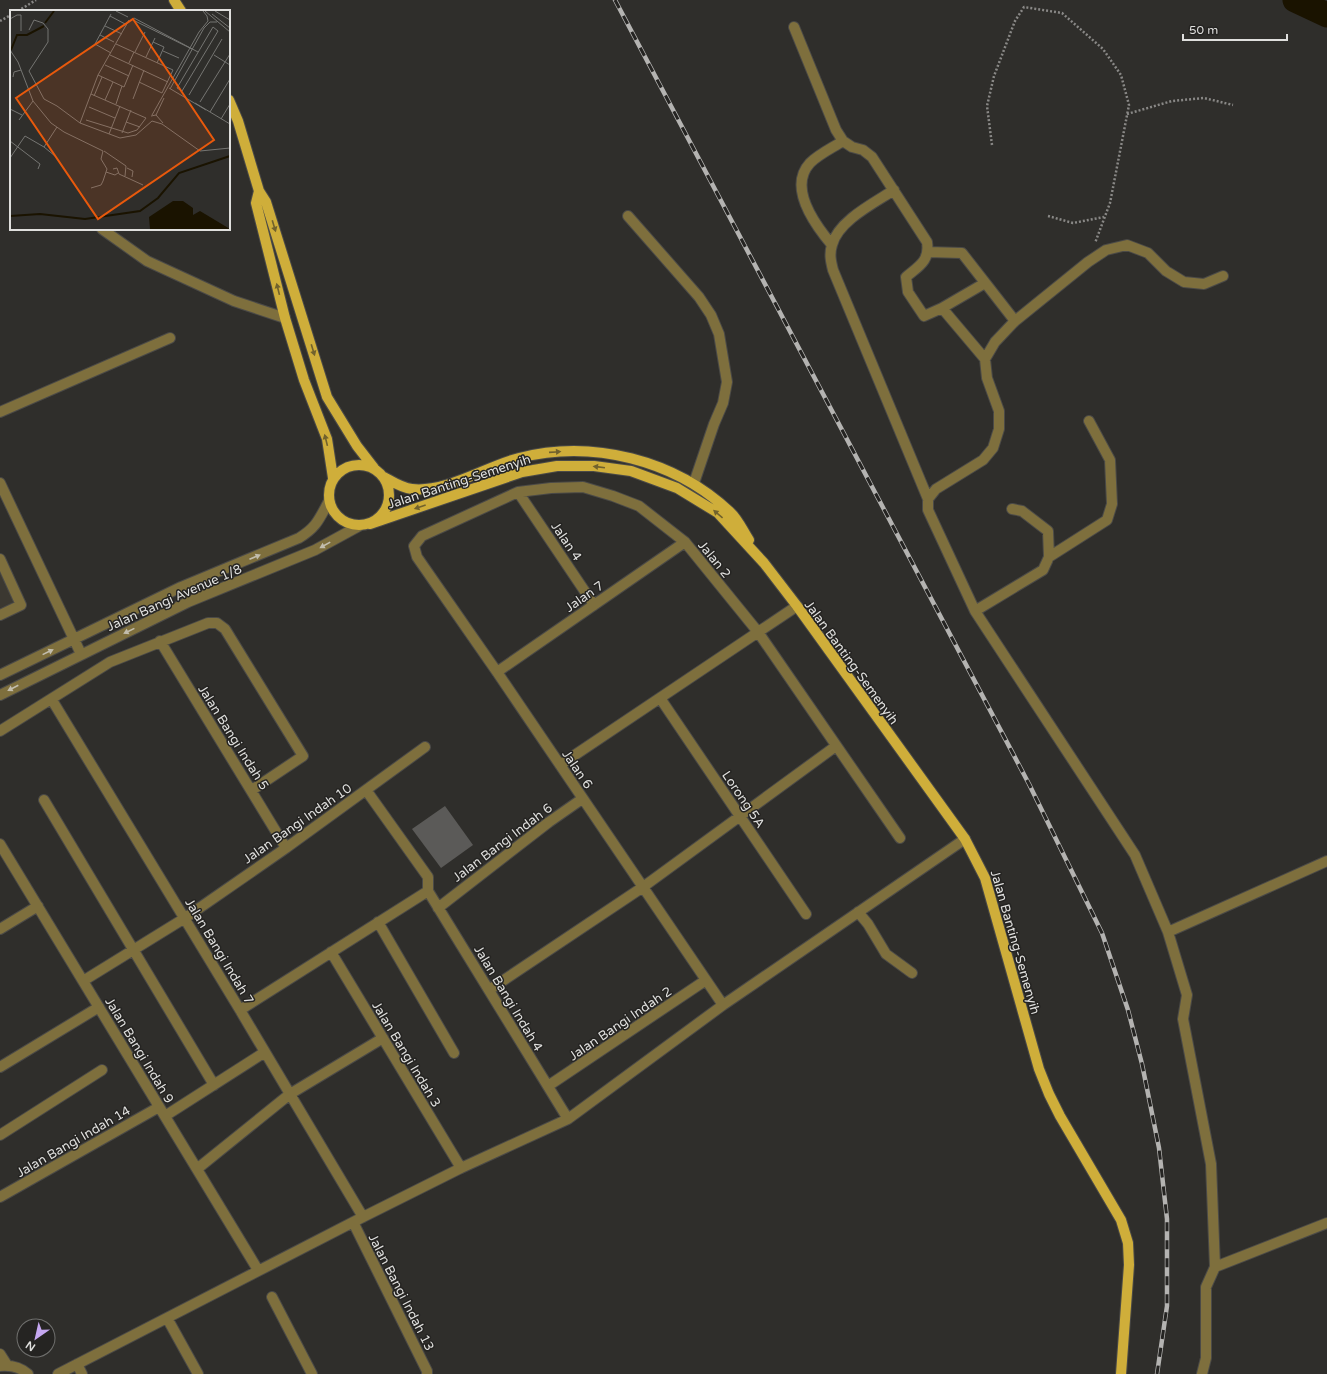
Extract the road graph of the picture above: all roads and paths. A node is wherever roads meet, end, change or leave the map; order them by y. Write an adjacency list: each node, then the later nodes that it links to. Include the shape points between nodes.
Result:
1 (36, 0): 3 (path)
2 (174, 0): 4 (main road)
3 (20, 10)
4 (180, 10)
5 (10, 16): 6 (path)
6 (0, 21)
7 (794, 28): 11 (street, via 836,130)
8 (230, 102): 14 (main road)
9 (1233, 105): 10 (path, via 1204,98 1172,101)
10 (1127, 114): 12 (path, via 1129,105 1122,75 1103,49 1062,13 1024,7 1015,21 994,76 987,106); 17 (path)
11 (843, 141): 13 (street, via 872,157); 20 (street, via 809,164 801,183 811,217)
12 (992, 145)
13 (894, 190): 20 (street, via 848,221 838,232); 21 (street, via 927,242)
14 (259, 191): 25 (main road, one-way to 14, via 256,203); 31 (main road, one-way to 31, via 266,202 327,397 356,446)
15 (628, 216): 35 (street, via 699,297 719,334 727,382 723,403)
16 (1048, 216): 17 (path, via 1073,223)
17 (1105, 217): 19 (path)
18 (103, 230): 25 (street, via 147,261 234,302)
19 (1095, 243)
20 (832, 245): 37 (street, via 830,258 833,270)
21 (928, 252): 23 (street, via 962,253); 24 (street, via 923,262 906,278 908,292 924,316)
22 (1223, 276): 26 (street, via 1204,284 1184,282 1166,271 1148,254 1127,245 1106,250 1088,262)
23 (985, 283): 24 (street); 26 (street)
24 (942, 308): 28 (street)
25 (285, 318): 33 (main road, one-way to 25, via 327,439 304,380)
26 (1015, 322): 28 (street, via 995,342)
27 (170, 338): 29 (street)
28 (985, 359): 37 (street, via 987,378 999,411 1000,429 993,448 983,460 936,489)
29 (0, 412)
30 (1089, 421): 44 (street, via 1110,460 1112,504 1107,520)
31 (374, 468): 32 (main road); 33 (main road, via 363,464 352,465 341,470)
32 (384, 477): 35 (main road, Jalan Banting-Semenyih, one-way to 35, via 412,489 428,488 445,485 519,458 554,451 594,451 642,460); 40 (main road, via 390,490 389,504 382,516)
33 (333, 478): 38 (main road, via 329,489)
34 (0, 483): 52 (street)
35 (694, 483): 46 (main road, Jalan Banting-Semenyih, via 732,513)
36 (518, 492): 42 (street, Jalan 2, via 583,487 639,506); 43 (street, Jalan 2, via 422,536); 47 (street, Jalan 4)
37 (928, 499): 49 (street, via 928,510)
38 (329, 501): 41 (main road, via 340,519); 52 (street, Jalan Bangi Avenue 1/8, one-way to 38, via 181,587 299,538 318,522)
39 (1012, 509): 44 (street, via 1022,511 1048,531)
40 (370, 524): 41 (main road); 46 (main road, Jalan Banting-Semenyih, one-way to 40, via 718,513 678,488 631,471 594,466 557,466 522,472)
41 (359, 526): 54 (street, Jalan Bangi Avenue 1/8, one-way to 54, via 315,550 188,602)
42 (685, 542): 47 (street, Jalan 7); 51 (street, Jalan 2)
43 (414, 546): 55 (street, Jalan 6, via 417,557)
44 (1050, 557): 49 (street, via 1042,570)
45 (0, 559): 50 (street, via 21,605)
46 (764, 563): 48 (main road, Jalan Banting-Semenyih)
47 (594, 605): 55 (street, Jalan 7)
48 (796, 606): 51 (street); 70 (main road, Jalan Banting-Semenyih)
49 (976, 611): 83 (street, via 1135,855)
50 (0, 615)
51 (758, 632): 58 (street); 61 (street, Jalan 2)
52 (74, 639): 54 (street); 56 (street, Jalan Bangi Avenue 1/8, one-way to 52)
53 (160, 641): 59 (street, via 110,662); 64 (street, Jalan Bangi Indah 5); 64 (street, via 208,623 217,623 229,635 303,756)
54 (81, 654): 57 (street, Jalan Bangi Avenue 1/8, one-way to 57)
55 (497, 672): 63 (street, Jalan 6)
56 (0, 675)
57 (0, 695)
58 (660, 698): 63 (street); 68 (street, Lorong 5A)
59 (52, 700): 60 (street); 80 (street, Jalan Bangi Indah 7)
60 (0, 731)
61 (836, 746): 68 (street); 69 (street, Jalan 2)
62 (425, 747): 65 (street, Jalan Bangi Indah 10)
63 (560, 765): 66 (street, Jalan 6)
64 (252, 790): 72 (street, Jalan Bangi Indah 5)
65 (366, 790): 72 (street, Jalan Bangi Indah 10); 75 (street, via 428,877)
66 (582, 799): 74 (street, Jalan 6); 77 (street, Jalan Bangi Indah 6)
67 (44, 800): 84 (street)
68 (740, 816): 74 (street); 79 (street, Lorong 5A)
69 (900, 838)
70 (965, 839): 78 (street); 124 (main road, Jalan Banting-Semenyih, via 985,878 1039,1069 1049,1094 1121,1220 1128,1243 1129,1265)
71 (0, 844): 76 (street, Jalan Bangi Indah 9)
72 (286, 848): 80 (street, Jalan Bangi Indah 10)
73 (1327, 862): 83 (street)
74 (643, 887): 87 (street, Jalan 6); 89 (street)
75 (428, 891): 77 (street, Jalan Bangi Indah 4); 81 (street)
76 (38, 906): 82 (street); 88 (street, Jalan Bangi Indah 9)
77 (438, 908): 89 (street, Jalan Bangi Indah 4)
78 (858, 912): 86 (street, via 886,954); 90 (street)
79 (806, 914)
80 (185, 918): 84 (street, Jalan Bangi Indah 10); 92 (street, Jalan Bangi Indah 7)
81 (378, 922): 85 (street); 95 (street)
82 (0, 928)
83 (1168, 932): 111 (street, via 1187,995 1183,1019 1211,1164)
84 (133, 950): 88 (street, Jalan Bangi Indah 10); 98 (street)
85 (331, 952): 92 (street); 93 (street, Jalan Bangi Indah 3)
86 (912, 973)
87 (706, 980): 90 (street, Jalan 6); 99 (street, Jalan Bangi Indah 2)
88 (83, 981): 91 (street, Jalan Bangi Indah 9)
89 (489, 990): 99 (street, Jalan Bangi Indah 4)
90 (723, 1005): 103 (street)
91 (99, 1007): 96 (street); 101 (street, Jalan Bangi Indah 9)
92 (240, 1010): 94 (street, Jalan Bangi Indah 7)
93 (383, 1038): 100 (street); 105 (street, Jalan Bangi Indah 3)
94 (265, 1052): 98 (street); 100 (street, Jalan Bangi Indah 7)
95 (454, 1053)
96 (0, 1067)
97 (102, 1070): 104 (street)
98 (214, 1085): 102 (street)
99 (548, 1086): 103 (street, Jalan Bangi Indah 4)
100 (290, 1094): 106 (street); 108 (street, Jalan Bangi Indah 7)
101 (159, 1107): 102 (street, Jalan Bangi Indah 9); 107 (street, Jalan Bangi Indah 14)
102 (165, 1116): 106 (street, Jalan Bangi Indah 9)
103 (568, 1119): 105 (street)
104 (0, 1135)
105 (461, 1168): 108 (street)
106 (197, 1170): 112 (street, Jalan Bangi Indah 9)
107 (0, 1197)
108 (363, 1217): 109 (street)
109 (353, 1222): 112 (street); 123 (street, Jalan Bangi Indah 13)
110 (1327, 1223): 111 (street)
111 (1215, 1267): 125 (street, via 1206,1287 1206,1358)
112 (258, 1270): 114 (street)
113 (272, 1297): 122 (street)
114 (167, 1318): 116 (street); 121 (street)
115 (0, 1354): 117 (street)
116 (77, 1364): 119 (street); 120 (street)
117 (3, 1366): 118 (street, via 16,1367)
118 (28, 1374)
119 (58, 1374)
120 (82, 1374)
121 (198, 1374)
122 (312, 1374)
123 (427, 1374)
124 (1121, 1374)
125 (1202, 1374)

